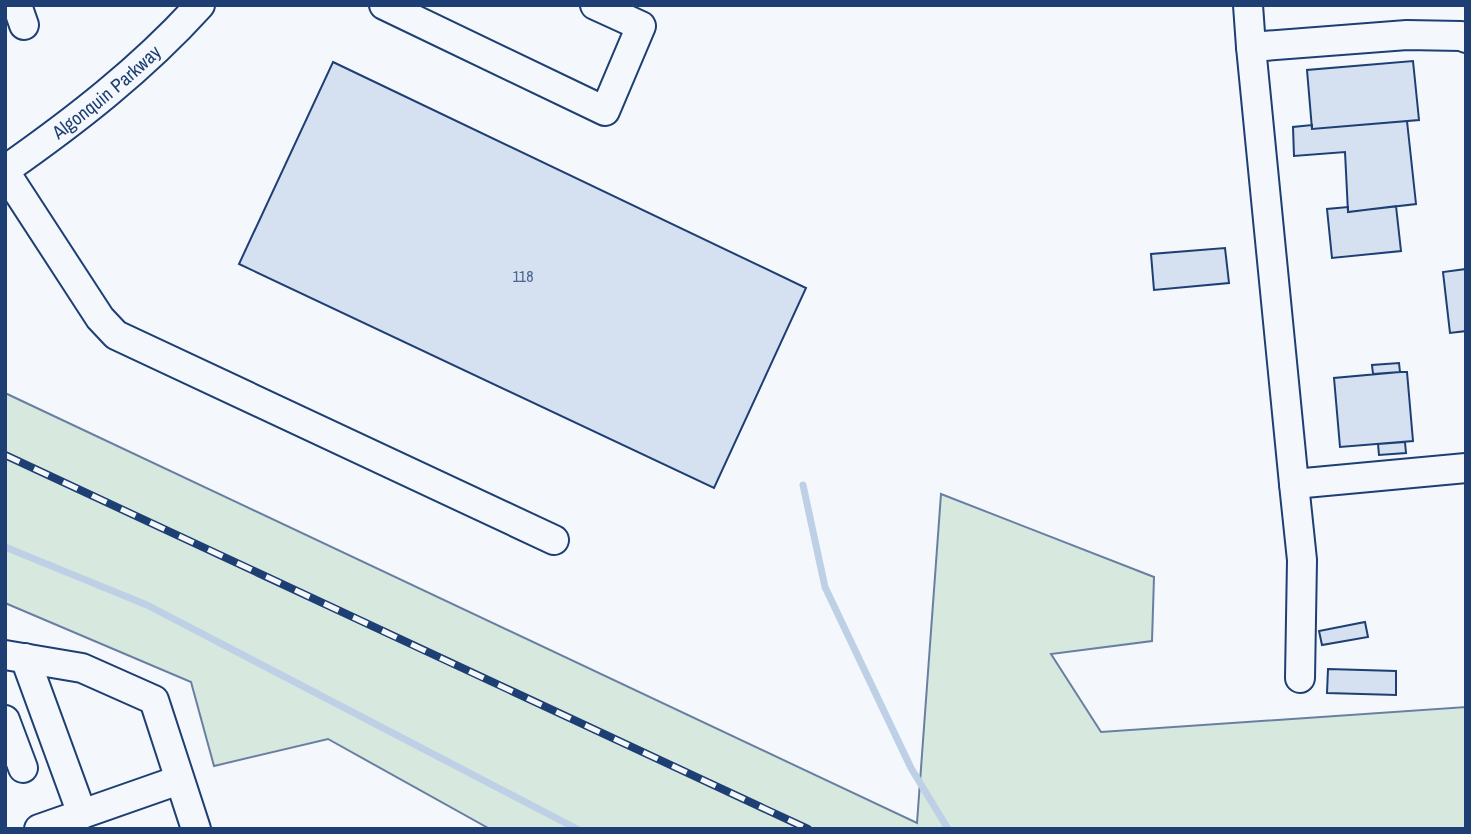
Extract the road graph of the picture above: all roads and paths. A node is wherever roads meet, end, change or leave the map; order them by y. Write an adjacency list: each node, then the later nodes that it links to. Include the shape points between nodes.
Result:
1 (594, 5): 4 (street, via 642,26 606,111)
2 (1248, 5): 6 (street)
3 (199, 6): 7 (street, Algonquin Parkway, via 106,95)
4 (400, 9)
5 (1466, 38): 6 (street, via 1407,34)
6 (1251, 47): 9 (street)
7 (5, 171): 10 (street, via 100,318 116,335)
8 (1466, 468): 9 (street)
9 (1294, 484): 12 (street, via 1302,560)
10 (554, 540)
11 (15, 657): 15 (street, via 82,668 154,700); 16 (street)
12 (1300, 678)
13 (5, 720): 14 (street)
14 (23, 768)
15 (179, 780): 16 (street); 18 (street)
16 (82, 814): 17 (street)
17 (39, 829)
18 (196, 829)

